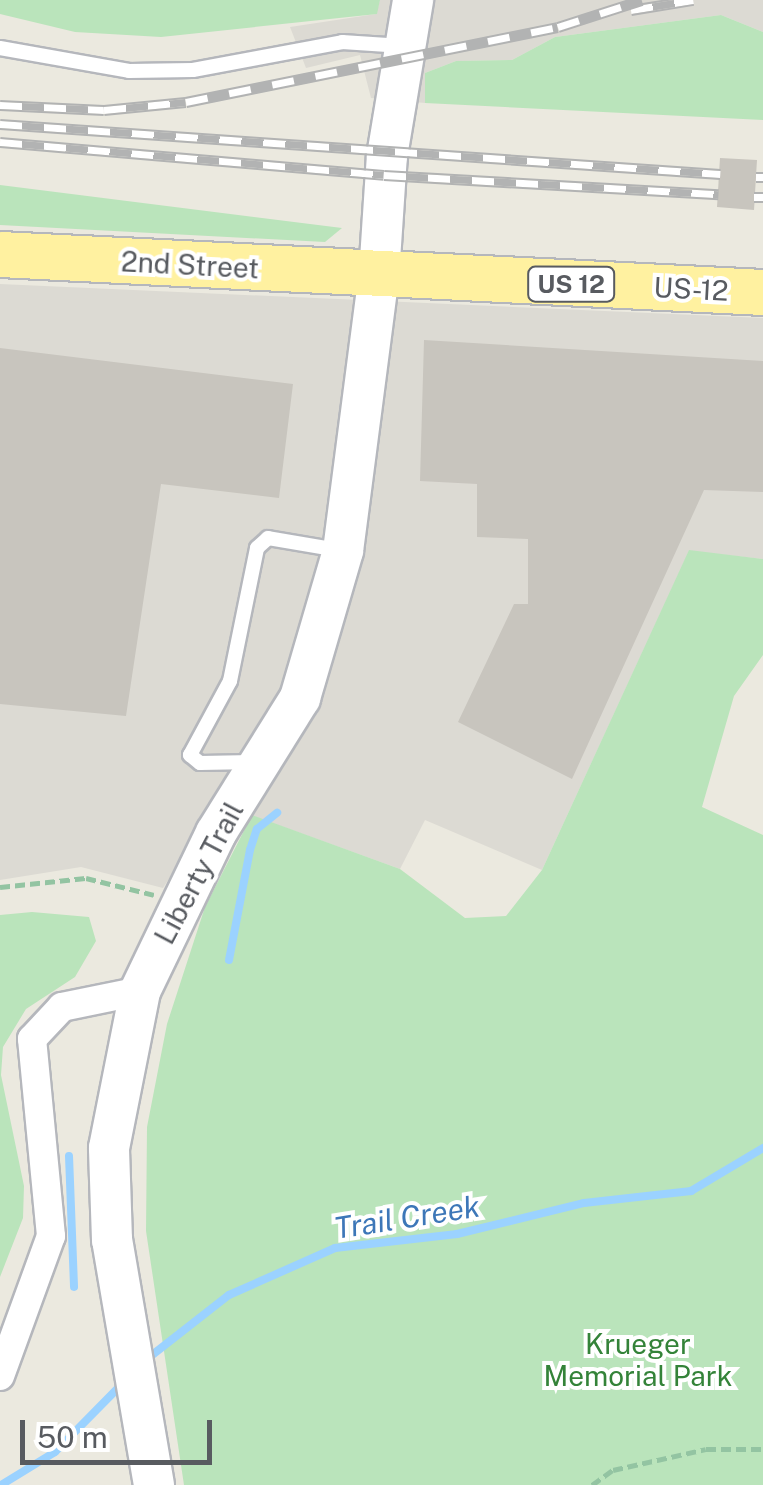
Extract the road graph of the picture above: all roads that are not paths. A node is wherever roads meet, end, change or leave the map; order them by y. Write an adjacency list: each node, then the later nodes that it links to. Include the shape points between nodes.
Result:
1 (412, 0): 2 (street, Liberty Trail)
2 (404, 46): 3 (lane, via 342,42 194,70 129,72); 5 (street, Liberty Trail, via 384,176)
3 (0, 48)
4 (0, 254): 5 (main road, 2nd Street / US 12)
5 (379, 275): 6 (main road, US-12 / US 12); 7 (street, Liberty Trail)
6 (763, 292)
7 (343, 551): 8 (street, Liberty Trail, via 300,698); 8 (lane, via 268,538 257,548 230,681 190,755 200,762)
8 (260, 762): 9 (street, Liberty Trail, via 179,903)
9 (140, 991): 10 (street, via 62,1007 32,1039 51,1236); 11 (street, Liberty Trail, via 110,1148 112,1240)
10 (0, 1376)
11 (154, 1485)

